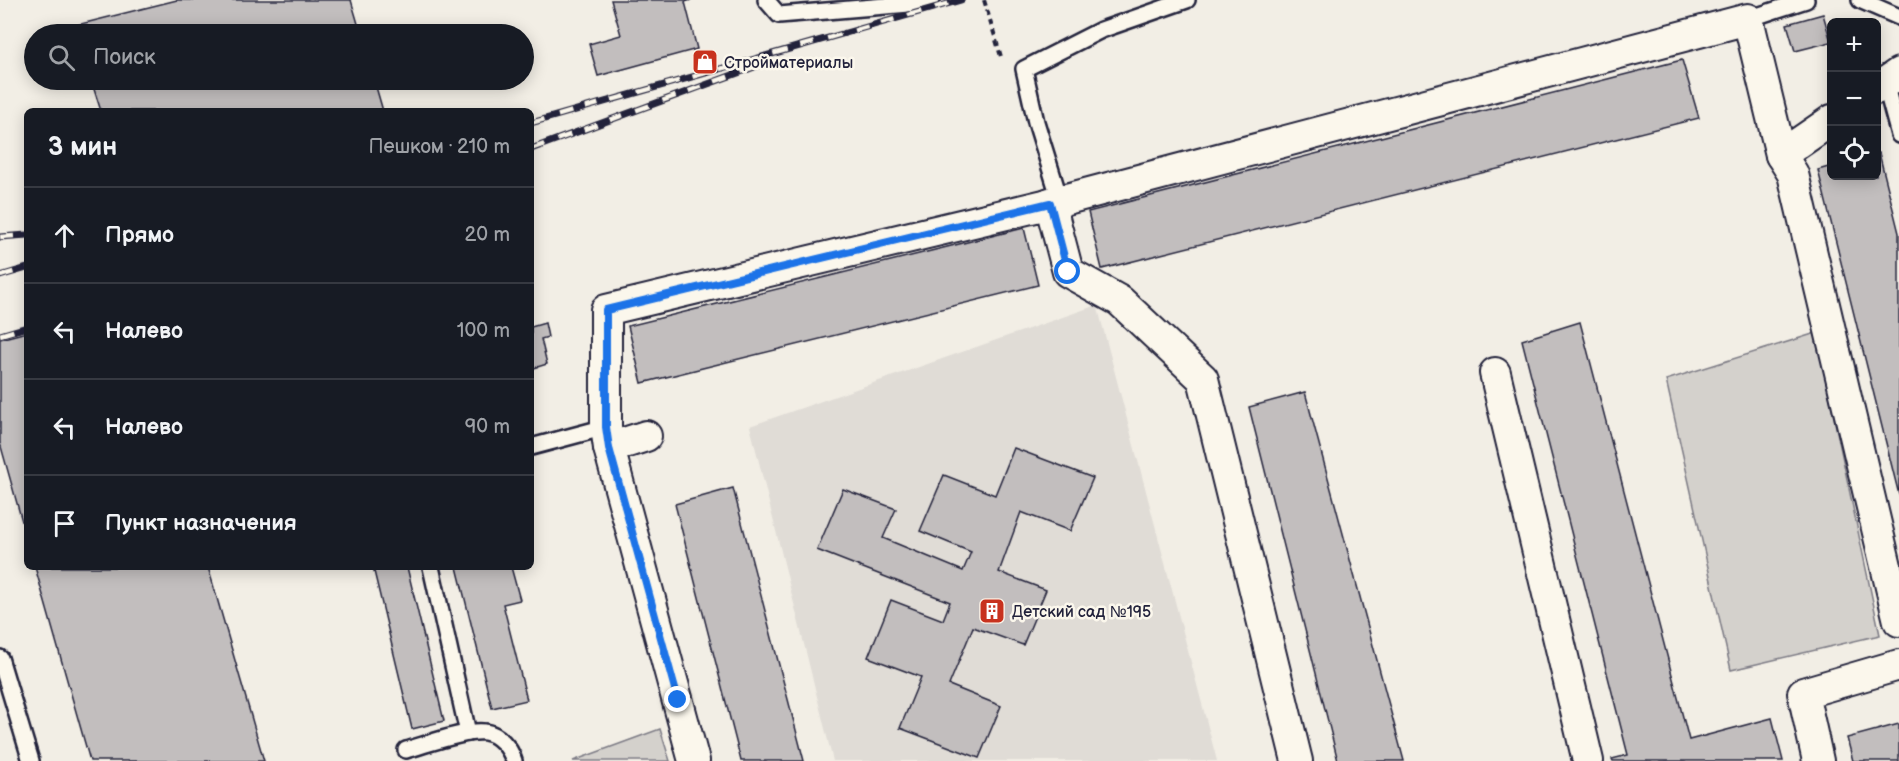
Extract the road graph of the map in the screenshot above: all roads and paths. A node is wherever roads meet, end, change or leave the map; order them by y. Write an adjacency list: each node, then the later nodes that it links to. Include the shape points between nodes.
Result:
1 (766, 0): 2 (lane, via 779,15)
2 (932, 0)
3 (1187, 0): 12 (lane, via 1101,30 1024,69)
4 (1806, 0): 7 (lane)
5 (1860, 0): 6 (lane)
6 (1899, 17)
7 (1749, 19): 11 (street); 12 (street)
8 (1887, 81): 10 (lane)
9 (1827, 123): 11 (street)
10 (1899, 135)
11 (1781, 155): 18 (street, via 1793,174)
12 (1055, 202): 15 (street, via 606,310); 26 (street, via 1068,272 1120,301 1203,380)
13 (1495, 373): 27 (street)
14 (645, 436): 15 (street)
15 (608, 437): 16 (lane); 25 (street)
16 (534, 447)
17 (432, 570): 21 (lane)
18 (1899, 621)
19 (0, 658): 23 (lane)
20 (1899, 665): 28 (street, via 1803,693)
21 (468, 733): 22 (lane); 24 (lane, via 484,731 494,735 508,748)
22 (406, 750)
23 (31, 761)
24 (514, 761)
25 (694, 761)
26 (1297, 761)
27 (1588, 761)
28 (1818, 761)

